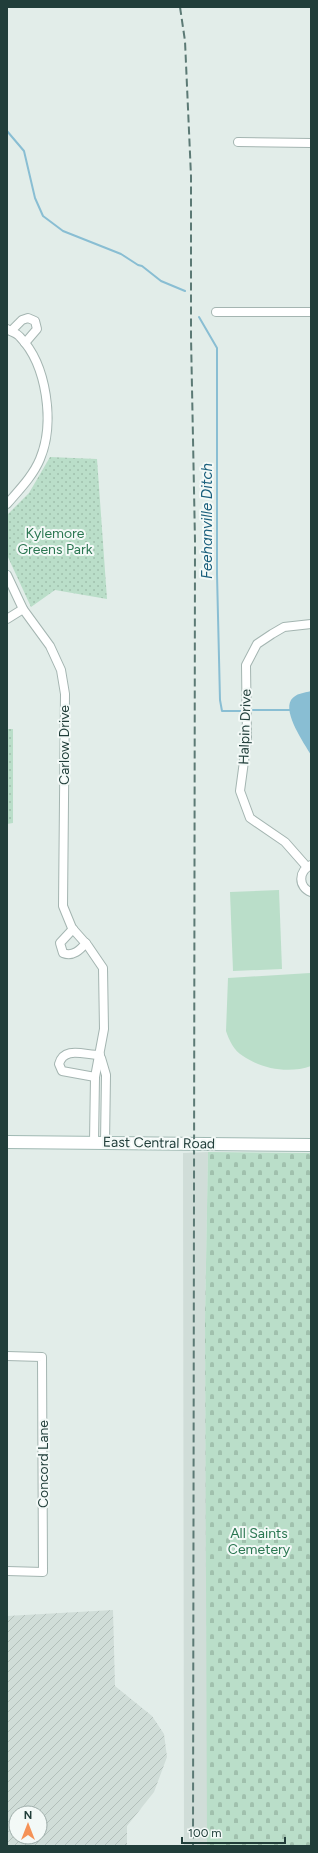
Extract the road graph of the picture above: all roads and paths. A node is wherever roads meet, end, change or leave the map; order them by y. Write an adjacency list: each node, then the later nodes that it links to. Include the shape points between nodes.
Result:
1 (238, 142): 2 (street)
2 (311, 143)
3 (216, 312): 4 (street)
4 (311, 312)
5 (9, 330): 6 (street, via 19,336); 6 (street, via 22,320 28,318 35,321 37,329)
6 (24, 343): 7 (street, via 36,358 46,394 47,431 40,459)
7 (7, 504)
8 (7, 574): 9 (street, Carlow Drive)
9 (23, 609): 10 (street); 14 (street, Carlow Drive, via 50,646 61,670 65,694 64,906)
10 (7, 619)
11 (311, 624): 12 (street, Halpin Drive, via 284,627 272,634 257,644 246,665 247,739 240,791 250,818 285,842)
12 (309, 866): 13 (street, via 304,870 301,879 305,888)
13 (311, 892)
14 (73, 929): 15 (street, Carlow Drive); 15 (street, via 60,943 64,952 68,955 75,953)
15 (86, 943): 16 (street, Carlow Drive, via 103,968 104,1029)
16 (100, 1055): 17 (street, Carlow Drive); 17 (street, via 66,1053 61,1057 59,1064 62,1071); 19 (street, Carlow Drive, via 106,1075)
17 (95, 1078): 19 (street, Carlow Drive)
18 (7, 1142): 19 (main road, East Central Road)
19 (99, 1142): 20 (main road, East Central Road)
20 (311, 1144)
21 (7, 1356): 22 (street, Concord Lane, via 42,1357 43,1572)
22 (7, 1571)

